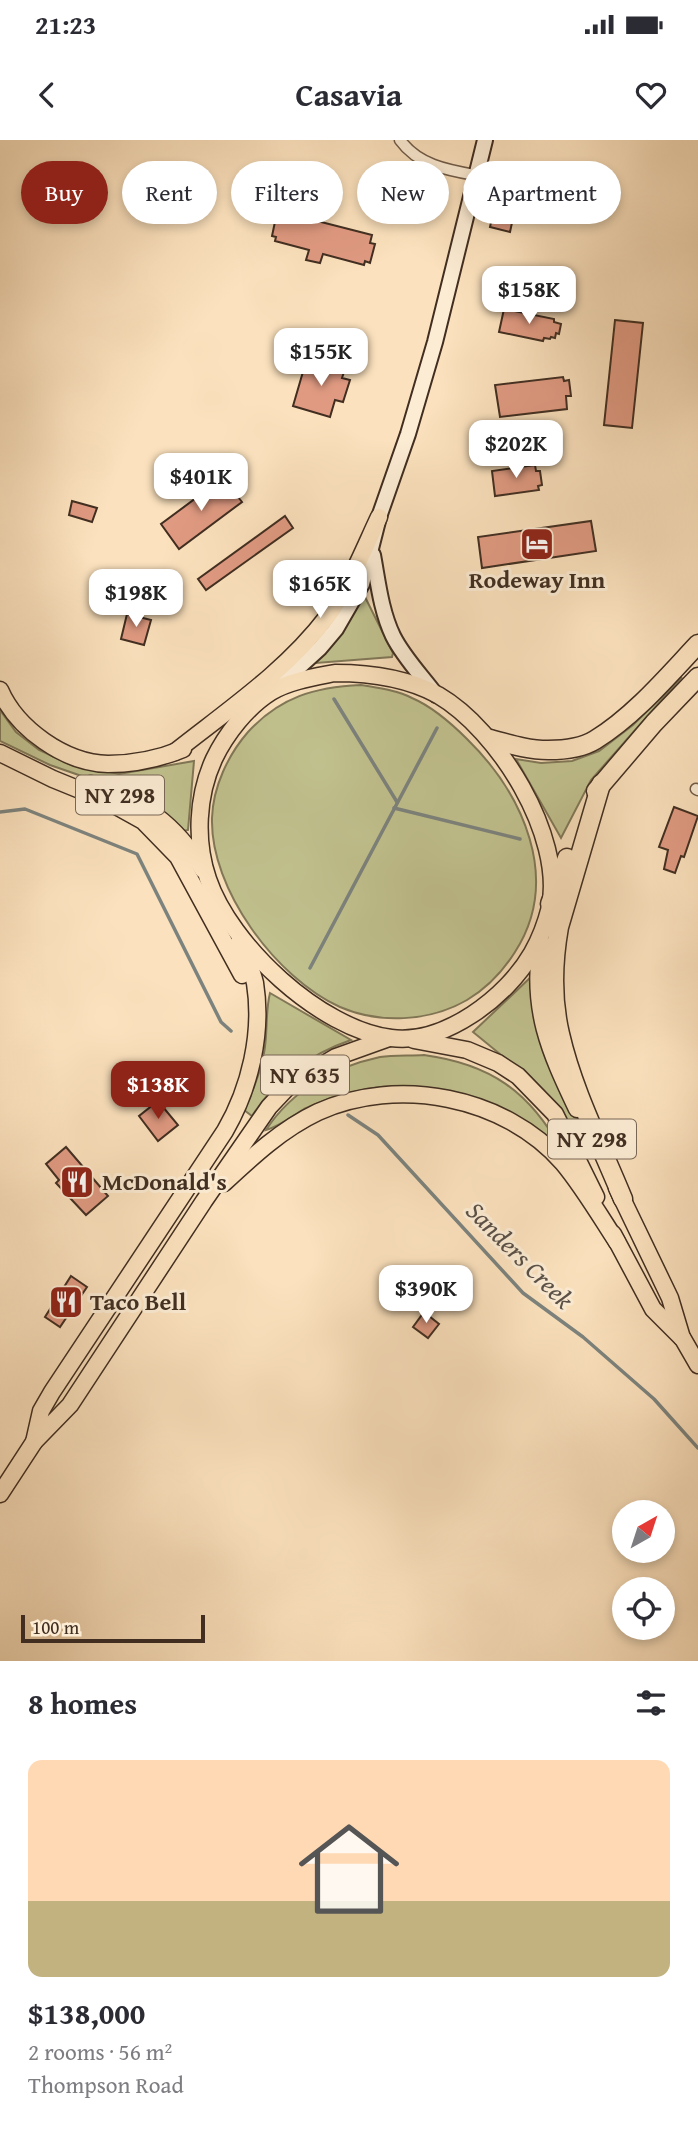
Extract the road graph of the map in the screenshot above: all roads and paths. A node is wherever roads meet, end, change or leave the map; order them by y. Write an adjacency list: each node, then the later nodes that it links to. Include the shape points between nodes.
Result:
1 (400, 140): 4 (street, via 421,161)
2 (485, 140): 3 (street)
3 (479, 161)
4 (463, 172)
5 (463, 224): 6 (street, via 435,342)
6 (379, 517): 7 (street); 15 (main road, via 340,597 313,633 272,675)
7 (372, 550): 11 (street, via 362,584 336,629); 12 (street, via 393,635)
8 (698, 644): 14 (highway, via 633,710 594,741 567,749 535,750)
9 (698, 677): 17 (highway)
10 (0, 690): 15 (main road, NY 298, via 25,726 77,758 108,764)
11 (272, 692): 12 (main road, NY 298, via 311,678 351,673 377,675); 13 (main road, NY 298)
12 (436, 695): 14 (main road, NY 298)
13 (246, 713): 15 (main road, NY 298, via 213,736); 18 (main road, via 221,744 208,773 199,829)
14 (490, 739): 19 (main road, NY 298, via 539,823 550,864)
15 (175, 752)
16 (1, 754): 18 (main road, NY 298, via 112,791 150,812 176,832); 22 (main road, via 124,809 165,842 195,886 240,971)
17 (601, 784): 19 (highway, via 583,810); 25 (highway, via 559,927 555,997 560,1035 574,1078)
18 (208, 878): 20 (main road, NY 298)
19 (550, 904): 21 (main road, NY 298)
20 (232, 927): 22 (main road, NY 635, via 254,982); 23 (main road, NY 298, via 262,962 309,1002 356,1027)
21 (543, 930): 24 (main road, via 521,972 490,1003 464,1020); 25 (main road, NY 298, via 539,1001 547,1042)
22 (256, 1017): 30 (main road, NY 635, via 251,1068 236,1111 52,1392 41,1411)
23 (389, 1038): 24 (main road, NY 298); 26 (main road, NY 635, via 336,1057 286,1089)
24 (408, 1039): 27 (main road, NY 298, via 467,1050 498,1063 543,1100 568,1137)
25 (623, 1199): 28 (main road, NY 298, via 670,1298)
26 (204, 1201): 27 (main road, via 289,1128 318,1112 384,1095 413,1094 476,1106 530,1135 561,1162); 30 (main road, NY 635, via 70,1405)
27 (617, 1242): 28 (main road, NY 298, via 653,1309)
28 (682, 1339): 29 (main road, NY 298)
29 (698, 1365)
30 (34, 1442): 31 (main road, NY 635)
31 (0, 1494)

